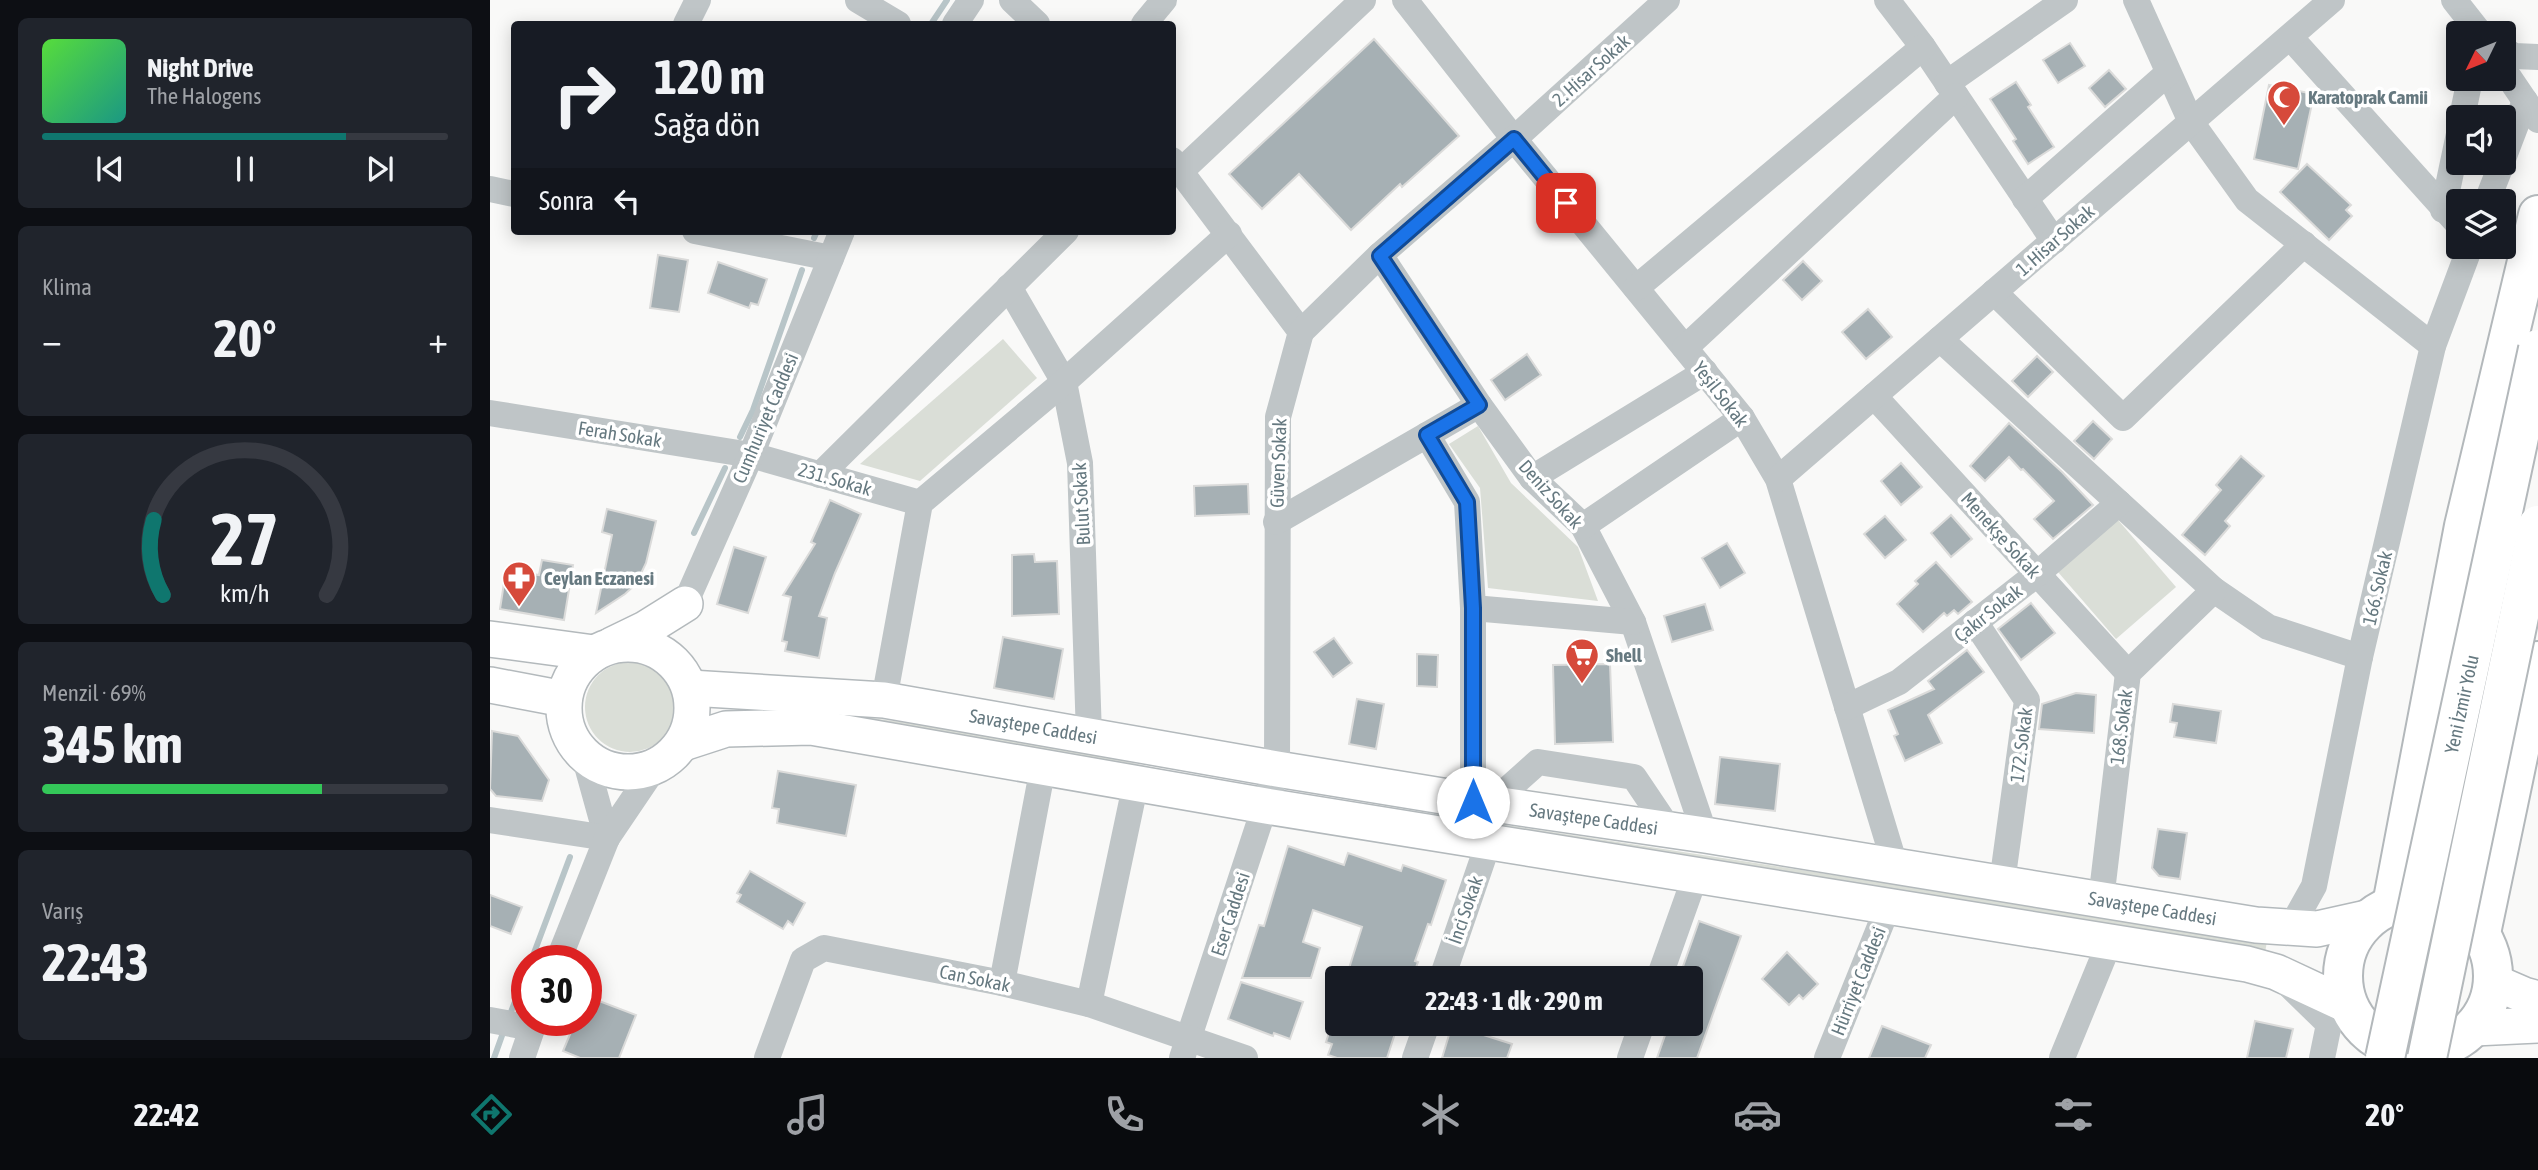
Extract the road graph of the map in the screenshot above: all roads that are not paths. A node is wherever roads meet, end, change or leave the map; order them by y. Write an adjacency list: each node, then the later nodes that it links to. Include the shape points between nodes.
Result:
1 (698, 0): 14 (street)
2 (858, 0): 15 (street)
3 (971, 0): 16 (street)
4 (1012, 0): 17 (street)
5 (1164, 0): 18 (street)
6 (1363, 0): 31 (street)
7 (1405, 0): 30 (street, Yeşil Sokak)
8 (1667, 0): 30 (street, 2. Hisar Sokak)
9 (1887, 0): 21 (street)
10 (2136, 0): 24 (street)
11 (2332, 0): 20 (street, 1. Hisar Sokak)
12 (2454, 0): 19 (street)
13 (2048, 5): 26 (street)
14 (688, 21)
15 (893, 21)
16 (957, 21)
17 (1034, 21)
18 (1146, 21)
19 (2471, 21)
20 (2290, 37): 28 (street, 1. Hisar Sokak); 35 (street)
21 (1923, 47): 26 (street); 47 (street)
22 (2516, 56): 23 (street)
23 (2538, 57)
24 (2168, 73): 28 (street); 34 (street)
25 (2516, 88): 27 (street)
26 (1952, 90): 34 (street); 52 (street)
27 (2532, 111): 29 (street)
28 (2191, 122): 41 (street, 1. Hisar Sokak); 42 (street, via 2247,200)
29 (2516, 137)
30 (1514, 139): 43 (street, 2. Hisar Sokak); 47 (street, Yeşil Sokak)
31 (1177, 166): 37 (street)
32 (490, 189): 33 (street)
33 (511, 193)
34 (2025, 199): 41 (street)
35 (2446, 212)
36 (2538, 215): 105 (highway, Yeni İzmir Yolu, via 2464,526)
37 (1229, 234): 49 (street); 55 (street)
38 (715, 235): 44 (street)
39 (840, 235): 44 (street, Cumhuriyet Caddesi)
40 (1062, 235): 46 (street)
41 (2053, 241): 48 (street, 1. Hisar Sokak)
42 (2304, 244): 48 (street, via 2123,418); 51 (street)
43 (1380, 256): 49 (street, 2. Hisar Sokak); 57 (street, Deniz Sokak)
44 (831, 258): 61 (street, Cumhuriyet Caddesi)
45 (2466, 259): 51 (street, 166. Sokak)
46 (1009, 287): 55 (street, Bulut Sokak); 62 (street)
47 (1636, 288): 52 (street, Yeşil Sokak)
48 (1994, 292): 50 (street, 1. Hisar Sokak)
49 (1301, 332): 67 (street, Güven Sokak, via 1278,417)
50 (1940, 339): 56 (street, 1. Hisar Sokak); 66 (street)
51 (2433, 346): 78 (street, 166. Sokak)
52 (1685, 348): 54 (street, Yeşil Sokak)
53 (2538, 349): 135 (highway, Yeni İzmir Yolu, bridge)
54 (1705, 372): 59 (street, Yeşil Sokak); 63 (street)
55 (1064, 382): 65 (street); 86 (street, Bulut Sokak, via 1080,463)
56 (1874, 396): 64 (street, 1. Hisar Sokak); 70 (street, Menekşe Sokak)
57 (1479, 405): 60 (street); 63 (street, Deniz Sokak)
58 (490, 413): 61 (street, Ferah Sokak)
59 (1742, 418): 64 (street, Yeşil Sokak); 69 (street)
60 (1427, 435): 67 (street); 73 (street, via 1467,502)
61 (751, 455): 62 (street, 231. Sokak); 72 (street, Cumhuriyet Caddesi)
62 (820, 475): 65 (street, 231. Sokak)
63 (1532, 478): 69 (street, Deniz Sokak)
64 (1778, 479): 85 (street, Yeşil Sokak)
65 (920, 503): 84 (street)
66 (2119, 503): 70 (street, Çakır Sokak); 71 (street)
67 (1276, 522): 91 (street, Güven Sokak)
68 (2538, 525): 124 (highway, Yeni İzmir Yolu, bridge)
69 (1583, 526): 74 (street, Deniz Sokak)
70 (2037, 574): 75 (street, Çakır Sokak); 80 (street, Menekşe Sokak)
71 (2214, 590): 78 (street, via 2268,627); 80 (street, 168. Sokak)
72 (685, 604): 77 (main road); 81 (main road, via 678,642)
73 (1473, 608): 74 (street); 93 (street)
74 (1633, 622): 97 (street, Deniz Sokak)
75 (1975, 622): 85 (street, Çakır Sokak, via 1899,682); 102 (street, 172. Sokak, via 2027,700)
76 (490, 639): 77 (main road)
77 (603, 649): 81 (main road, via 631,643 651,647 668,656); 83 (main road, via 580,665)
78 (2360, 657): 106 (street, 166. Sokak, via 2314,886)
79 (2538, 661): 107 (highway)
80 (2128, 673): 103 (street, 168. Sokak)
81 (686, 679): 84 (main road, Savaştepe Caddesi); 87 (main road, via 693,706)
82 (490, 685): 83 (main road)
83 (564, 699): 88 (main road, via 565,720)
84 (884, 700): 86 (main road, Savaştepe Caddesi)
85 (1846, 707): 100 (street, Yeşil Sokak)
86 (1089, 736): 91 (main road, Savaştepe Caddesi)
87 (683, 743): 89 (main road, Savaştepe Caddesi, via 726,729 811,727); 90 (main road)
88 (584, 755): 90 (main road, via 617,772); 98 (street)
89 (1043, 766): 92 (main road, Savaştepe Caddesi); 114 (street)
90 (655, 767): 98 (street)
91 (1277, 769): 93 (main road, Savaştepe Caddesi); 94 (street, Eser Caddesi)
92 (1136, 782): 94 (main road, Savaştepe Caddesi); 116 (street)
93 (1482, 803): 96 (main road, Savaştepe Caddesi); 96 (street, via 1538,762 1634,778)
94 (1266, 806): 99 (main road, Savaştepe Caddesi); 125 (street, Eser Caddesi)
95 (490, 820): 98 (street)
96 (1669, 830): 97 (main road, Savaştepe Caddesi)
97 (1705, 835): 100 (main road, Savaştepe Caddesi)
98 (607, 838): 109 (street)
99 (1489, 841): 101 (main road, Savaştepe Caddesi); 110 (street, İnci Sokak)
100 (1895, 865): 102 (main road, Savaştepe Caddesi)
101 (1696, 874): 104 (main road, Savaştepe Caddesi); 111 (street)
102 (2002, 883): 103 (main road, Savaştepe Caddesi)
103 (2101, 900): 106 (main road, Savaştepe Caddesi)
104 (1889, 904): 108 (main road, Savaştepe Caddesi); 131 (street, Hürriyet Caddesi)
105 (2381, 911): 106 (main road, Savaştepe Caddesi, via 2317,929); 107 (highway, via 2416,900 2440,903 2463,915); 117 (highway, via 2354,935 2344,958 2343,982)
106 (2290, 929)
107 (2481, 933): 113 (highway, via 2491,956)
108 (2110, 941): 112 (main road, Savaştepe Caddesi); 132 (street)
109 (564, 945)
110 (1446, 966)
111 (1663, 966)
112 (2276, 972): 117 (main road, Savaştepe Caddesi); 133 (street, via 2329,1024)
113 (2494, 982): 115 (main road); 124 (highway, via 2488,1006)
114 (1002, 983): 116 (street, Can Sokak); 127 (street, Can Sokak, via 824,948 803,960)
115 (2538, 999)
116 (1089, 1004): 125 (street, Can Sokak)
117 (2354, 1013): 124 (highway, via 2381,1041 2404,1050); 134 (highway)
118 (490, 1020): 119 (street)
119 (511, 1022)
120 (2538, 1025): 124 (main road)
121 (529, 1036): 126 (street)
122 (1423, 1036): 129 (street)
123 (1638, 1036): 130 (street)
124 (2451, 1047)
125 (1185, 1048): 128 (street, Can Sokak)
126 (522, 1058)
127 (767, 1058)
128 (1245, 1058)
129 (1415, 1058)
130 (1630, 1058)
131 (1827, 1058)
132 (2062, 1058)
133 (2322, 1058)
134 (2350, 1058)
135 (2385, 1058)

